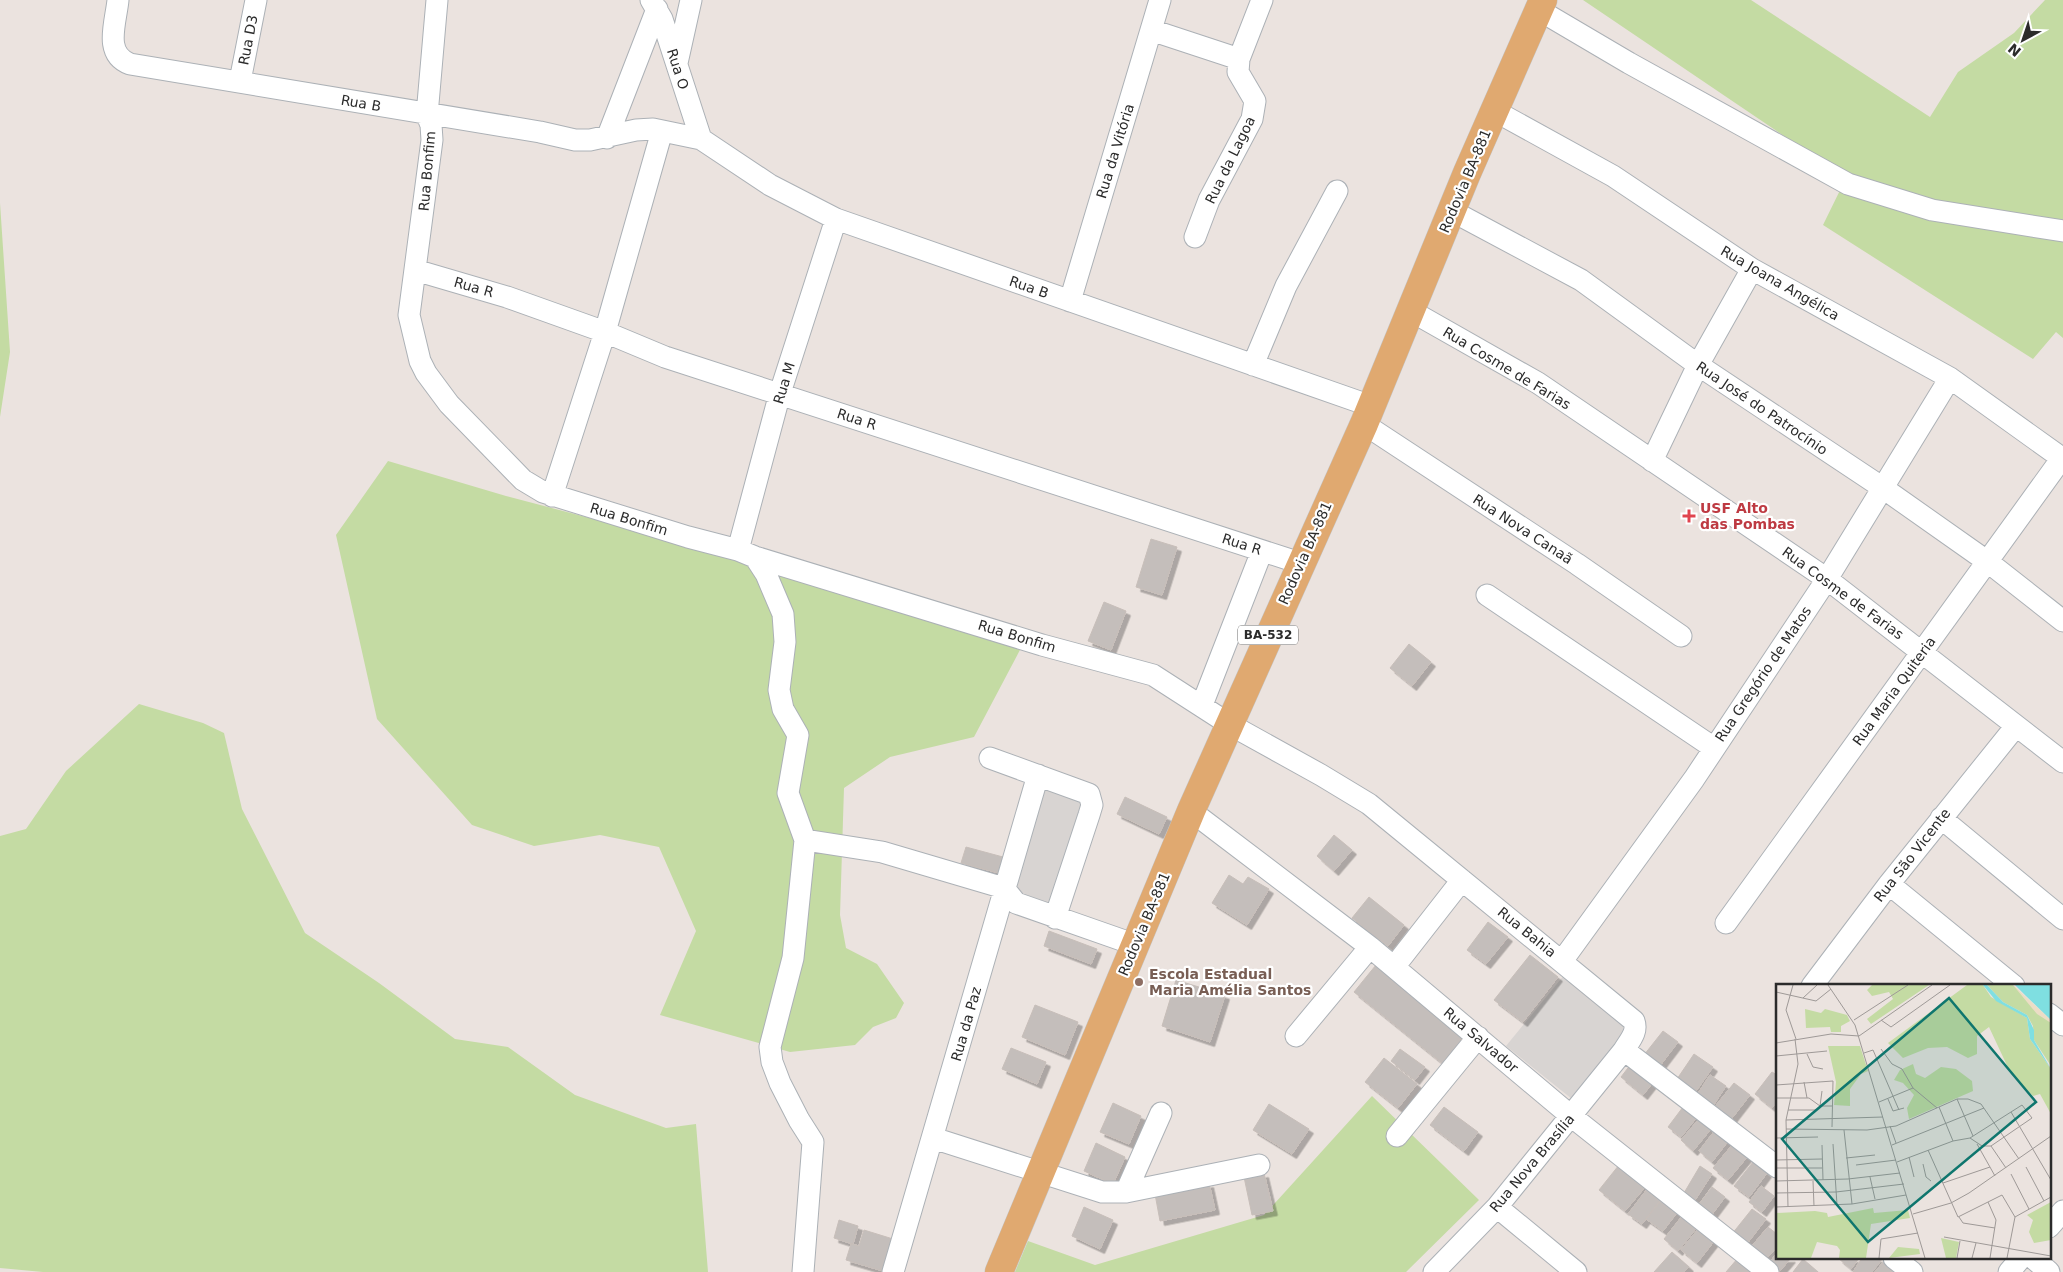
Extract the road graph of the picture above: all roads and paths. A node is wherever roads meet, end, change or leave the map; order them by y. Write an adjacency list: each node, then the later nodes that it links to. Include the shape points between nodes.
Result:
1 (118, 0): 12 (street, Rua B, via 113,48 117,57 134,64)
2 (256, 0): 12 (street, Rua D3)
3 (437, 0): 14 (street, Rua Bonfim)
4 (691, 0): 11 (street)
5 (1160, 0): 9 (street, Rua da Vitória)
6 (1262, 0): 10 (street)
7 (654, 4): 11 (street, Rua O); 16 (street)
8 (1541, 5): 13 (main road, Rodovia BA-881 / BA-532); 21 (street, via 1629,63 1848,184 1932,210)
9 (1151, 30): 10 (street); 25 (street, Rua da Vitória)
10 (1239, 59): 22 (street, Rua da Lagoa, via 1238,72 1255,102 1252,118 1209,200)
11 (677, 64): 17 (street, Rua O)
12 (240, 81): 14 (street, Rua B)
13 (1495, 111): 19 (main road, Rodovia BA-881 / BA-532); 23 (street, Rua Joana Angélica, via 1613,176)
14 (427, 114): 16 (street, Rua B, via 575,140); 24 (street, Rua Bonfim, via 432,140)
15 (662, 131): 16 (street, Rua B, via 636,130); 17 (street, Rua B); 27 (street)
16 (607, 138)
17 (701, 139): 20 (street, Rua B, via 797,201)
18 (1337, 191): 29 (street, via 1286,286)
19 (1452, 210): 26 (main road, Rodovia BA-881 / BA-532); 28 (street, Rua José do Patrocínio, via 1581,280)
20 (836, 219): 25 (street, Rua B); 31 (street, Rua M)
21 (2063, 231)
22 (1195, 237)
23 (1752, 269): 28 (street); 30 (street, Rua Joana Angélica)
24 (415, 270): 27 (street, Rua R, via 507,297); 36 (street, Rua Bonfim, via 410,315 415,347 426,373 449,404 492,450 523,480)
25 (1070, 301): 29 (street, Rua B)
26 (1411, 311): 32 (main road, Rodovia BA-881 / BA-532); 34 (street, Rua Cosme de Farias, via 1538,383)
27 (605, 332): 31 (street, Rua R, via 665,357); 36 (street)
28 (1698, 365): 34 (street); 35 (street, Rua José do Patrocínio)
29 (1253, 366): 32 (street, Rua B)
30 (1950, 378): 33 (street, Rua Joana Angélica); 35 (street, Rua Gregório de Matos)
31 (780, 394): 37 (street, Rua R); 38 (street, Rua M)
32 (1367, 415): 40 (main road, Rodovia BA-881 / BA-532); 44 (street, Rua Nova Canaã)
33 (2062, 458): 39 (street, Rua Maria Quiteria)
34 (1652, 461): 41 (street, Rua Cosme de Farias)
35 (1882, 488): 39 (street, Rua José do Patrocínio); 41 (street, Rua Gregório de Matos)
36 (552, 496): 38 (street, Rua Bonfim)
37 (1262, 551): 40 (street, Rua R); 46 (street)
38 (747, 554): 46 (street, Rua Bonfim, via 1042,645 1153,675); 55 (street, via 778,598 786,624 779,690 783,709 798,735 788,793)
39 (1988, 562): 43 (street, Rua José do Patrocínio); 45 (street, Rua Maria Quiteria)
40 (1300, 563): 47 (main road, Rodovia BA-881 / BA-532)
41 (1827, 579): 45 (street, Rua Cosme de Farias); 49 (street, Rua Gregório de Matos)
42 (1487, 595): 49 (street)
43 (2063, 621)
44 (1681, 636)
45 (1922, 651): 48 (street, Rua Cosme de Farias); 61 (street, Rua Maria Quiteria)
46 (1202, 705): 47 (street, Rua Bonfim)
47 (1229, 724): 53 (main road, Rodovia BA-881 / BA-532); 56 (street, Rua Bahia, via 1368,804)
48 (2016, 726): 51 (street, Rua Cosme de Farias); 54 (street, Rua São Vicente)
49 (1714, 748): 64 (street, Rua Gregório de Matos)
50 (990, 758): 52 (street)
51 (2063, 762)
52 (1038, 775): 58 (street, Rua da Paz); 59 (street, via 1091,796 1091,808)
53 (1191, 811): 62 (main road, Rodovia BA-881 / BA-532); 63 (street, Rua Salvador)
54 (1941, 818): 57 (street, Rua São Vicente); 60 (street)
55 (805, 840): 58 (street, via 882,852); 87 (street, via 793,958 770,1047 780,1083 813,1142)
56 (1462, 880): 64 (street, Rua Bahia); 65 (street)
57 (1888, 884): 66 (street, Rua São Vicente); 67 (street)
58 (1004, 888): 59 (street, via 1016,903); 76 (street, Rua da Paz)
59 (1055, 918): 62 (street)
60 (2063, 919)
61 (1726, 923)
62 (1136, 945): 79 (main road, Rodovia BA-881 / BA-532)
63 (1370, 947): 65 (street, Rua Salvador); 70 (street)
64 (1562, 961): 72 (street, Rua Bahia, via 1634,1020 1635,1032)
65 (1394, 967): 71 (street, Rua Salvador)
66 (1813, 984)
67 (2012, 984)
68 (2050, 1015): 69 (street)
69 (2063, 1025)
70 (1296, 1036)
71 (1478, 1037): 74 (street, Rua Salvador); 75 (street)
72 (1624, 1050): 74 (street, Rua Nova Brasília); 78 (street)
73 (1161, 1113): 80 (street)
74 (1571, 1116): 81 (street, Rua Nova Brasília); 92 (street, Rua Salvador)
75 (1397, 1136)
76 (933, 1138): 79 (street); 88 (street, Rua da Paz)
77 (1259, 1165): 80 (street)
78 (1776, 1167)
79 (1040, 1173): 80 (street, via 1093,1191); 89 (main road, Rodovia BA-881 / BA-532)
80 (1126, 1192)
81 (1497, 1207): 90 (street, Rua Nova Brasília); 91 (street)
82 (2063, 1211): 83 (street)
83 (2050, 1226)
84 (1897, 1260): 93 (street)
85 (2019, 1260): 94 (street)
86 (2034, 1260): 95 (street)
87 (803, 1272)
88 (893, 1272)
89 (999, 1272)
90 (1434, 1272)
91 (1576, 1272)
92 (1768, 1272)
93 (1912, 1272)
94 (2009, 1272)
95 (2049, 1272)

